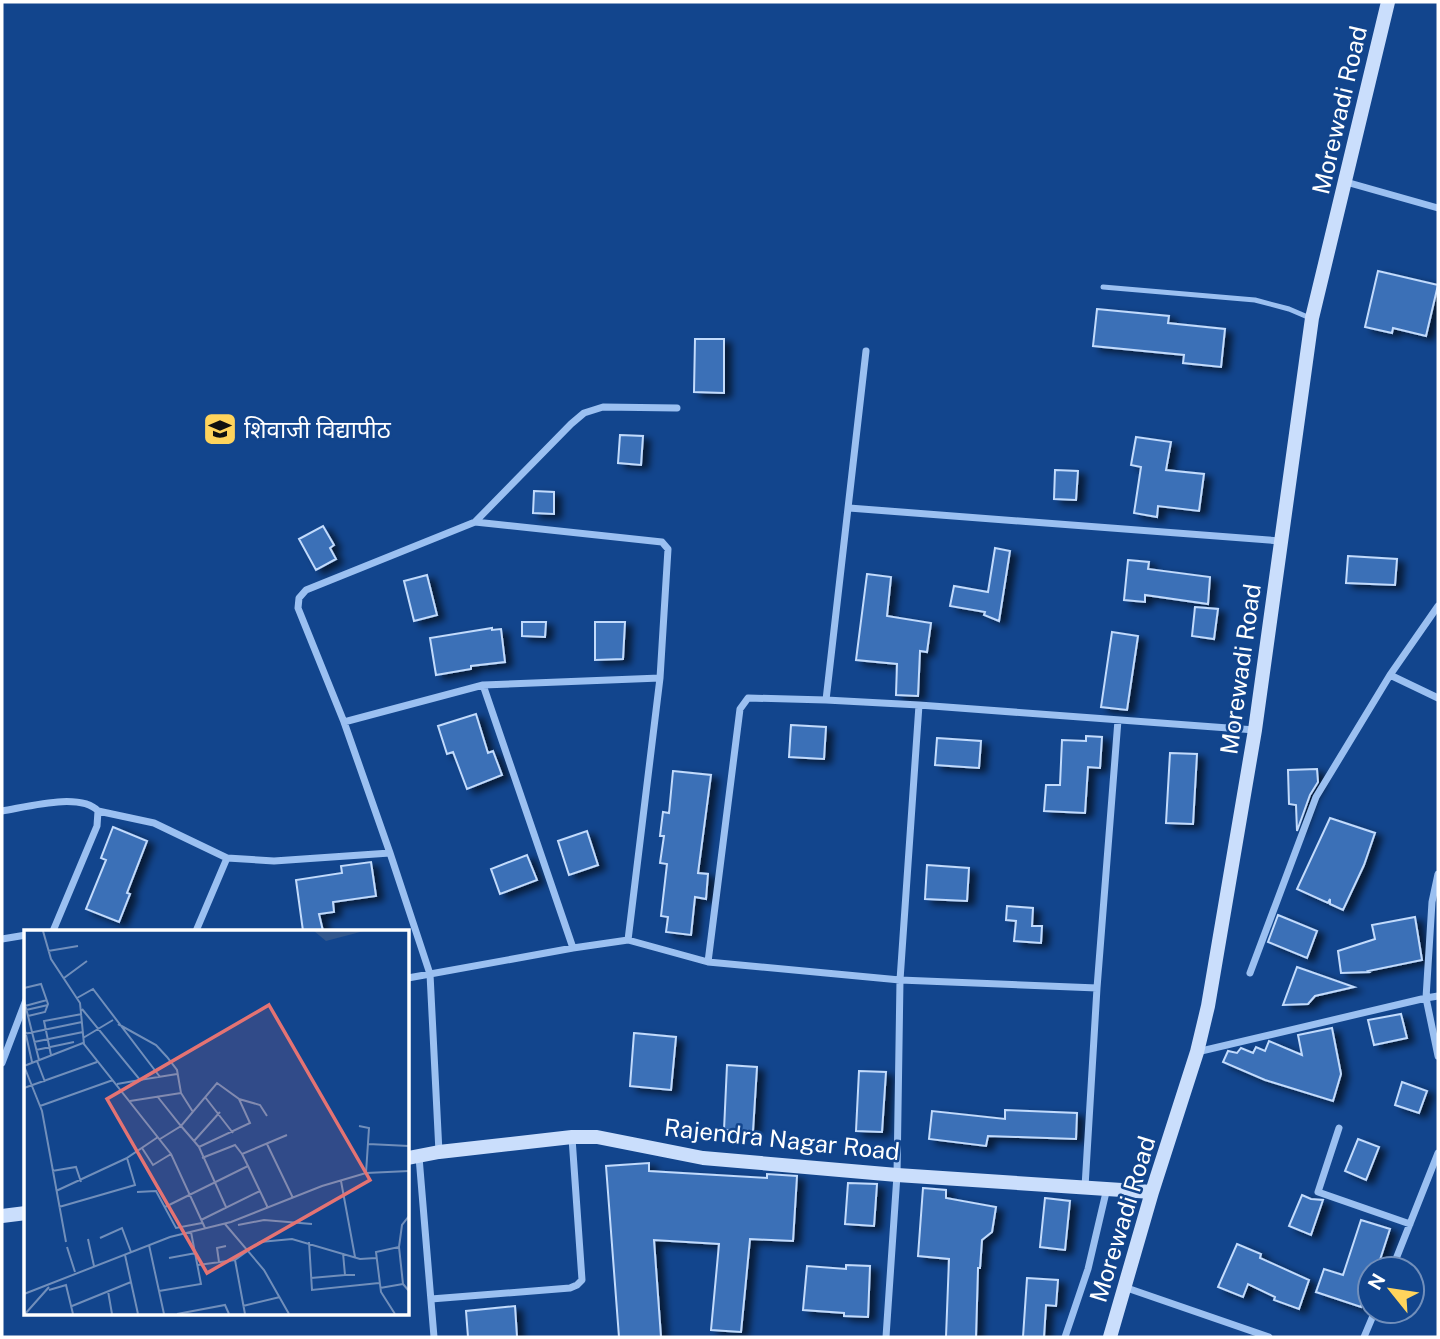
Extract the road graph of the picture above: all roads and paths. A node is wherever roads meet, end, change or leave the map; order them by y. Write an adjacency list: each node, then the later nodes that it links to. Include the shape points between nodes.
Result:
1 (1388, 2): 2 (main road, Morewadi Road)
2 (1346, 182): 3 (street); 5 (main road, Morewadi Road)
3 (1438, 208)
4 (1103, 287): 5 (lane, via 1255,300)
5 (1312, 318): 10 (main road, Morewadi Road)
6 (866, 351): 8 (street)
7 (677, 408): 9 (street, via 603,407 584,413)
8 (849, 508): 10 (street); 16 (street)
9 (475, 522): 13 (street, via 663,542 668,549); 19 (street, via 306,590 299,598 298,608)
10 (1281, 541): 20 (main road, Morewadi Road)
11 (1438, 606): 12 (street)
12 (1390, 675): 15 (street); 33 (street, via 1315,797)
13 (660, 678): 14 (street); 30 (street)
14 (483, 685): 19 (street); 31 (street)
15 (1438, 698)
16 (826, 700): 17 (street); 32 (street, via 748,698 740,709)
17 (919, 705): 18 (street); 36 (street)
18 (1118, 720): 20 (street); 37 (street)
19 (344, 722): 23 (street)
20 (1255, 730): 41 (main road, Morewadi Road, via 1208,1006)
21 (2, 811): 22 (street, via 70,800)
22 (98, 811): 24 (street, via 154,823); 26 (street, via 97,826)
23 (390, 853): 24 (street, via 274,861); 34 (street)
24 (227, 858): 27 (street)
25 (1438, 874): 39 (street)
26 (53, 930)
27 (196, 930)
28 (24, 935): 29 (street)
29 (2, 939)
30 (628, 940): 31 (street); 32 (street)
31 (573, 948): 34 (street)
32 (708, 962): 36 (street)
33 (1250, 973)
34 (430, 974): 35 (street); 46 (street)
35 (410, 978)
36 (900, 981): 37 (street); 49 (street)
37 (1097, 988): 50 (street)
38 (1438, 996): 39 (street)
39 (1426, 998): 41 (street); 42 (street)
40 (24, 1005): 43 (street)
41 (1196, 1052): 52 (main road, Morewadi Road)
42 (1438, 1056)
43 (2, 1062)
44 (1339, 1128): 55 (street, via 1318,1192)
45 (572, 1137): 46 (main road, Rajendra Nagar Road); 49 (main road, Rajendra Nagar Road, via 597,1137 703,1158); 58 (street, via 582,1279 577,1285)
46 (439, 1152): 48 (main road, Rajendra Nagar Road)
47 (1438, 1153): 55 (street)
48 (414, 1158): 58 (street)
49 (897, 1175): 50 (main road, Rajendra Nagar Road); 60 (street)
50 (1085, 1187): 51 (main road, Rajendra Nagar Road)
51 (1107, 1188): 52 (main road, Rajendra Nagar Road); 61 (street, via 1088,1269)
52 (1152, 1192): 57 (main road, Morewadi Road)
53 (24, 1213): 54 (main road)
54 (2, 1216)
55 (1410, 1224): 56 (street)
56 (1398, 1255)
57 (1124, 1287): 62 (main road, Morewadi Road); 63 (street)
58 (431, 1299): 59 (street)
59 (434, 1337)
60 (886, 1337)
61 (1065, 1337)
62 (1110, 1337)
63 (1269, 1337)

